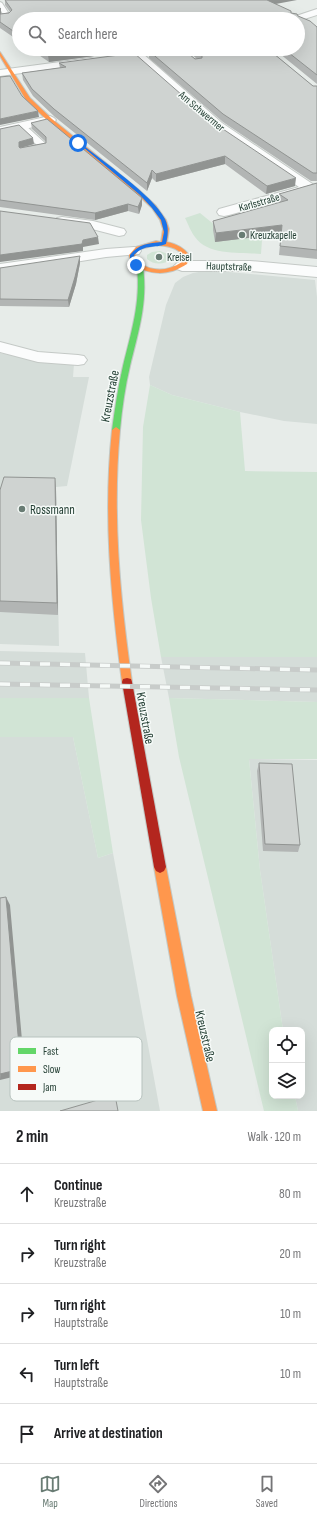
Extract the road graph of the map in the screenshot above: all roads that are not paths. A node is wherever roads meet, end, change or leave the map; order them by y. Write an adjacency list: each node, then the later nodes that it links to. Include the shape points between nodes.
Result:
1 (0, 4): 4 (lane, via 8,17)
2 (317, 12): 3 (street)
3 (305, 17)
4 (0, 18)
5 (305, 22): 6 (lane)
6 (308, 23)
7 (0, 53): 12 (street)
8 (131, 56): 10 (street)
9 (139, 56): 18 (street, Am Schwermer, via 218,126)
10 (124, 57)
11 (103, 59): 12 (street)
12 (11, 72): 13 (street); 14 (street, via 28,99)
13 (0, 73)
14 (50, 120): 15 (street); 22 (street, via 154,207 166,229)
15 (21, 126): 16 (street); 17 (lane, via 43,146)
16 (0, 131)
17 (24, 151)
18 (313, 187): 19 (street, Karlsstraße)
19 (224, 212)
20 (46, 218): 21 (street)
21 (119, 232)
22 (164, 244): 23 (street, Hauptstraße, via 144,246); 24 (street, Hauptstraße, via 176,246)
23 (136, 260): 24 (street, Hauptstraße, via 155,272); 25 (street, Hauptstraße, via 70,259); 29 (street, Kreuzstraße, via 142,278)
24 (180, 263): 26 (street, Hauptstraße); 27 (street)
25 (0, 269)
26 (317, 272)
27 (162, 282)
28 (151, 299): 29 (street, Kreuzstraße)
29 (138, 326): 32 (street, Kreuzstraße, via 124,378 115,434 112,514 118,608 129,698 184,996)
30 (0, 347): 31 (street, via 38,357)
31 (78, 360)
32 (210, 1111)

